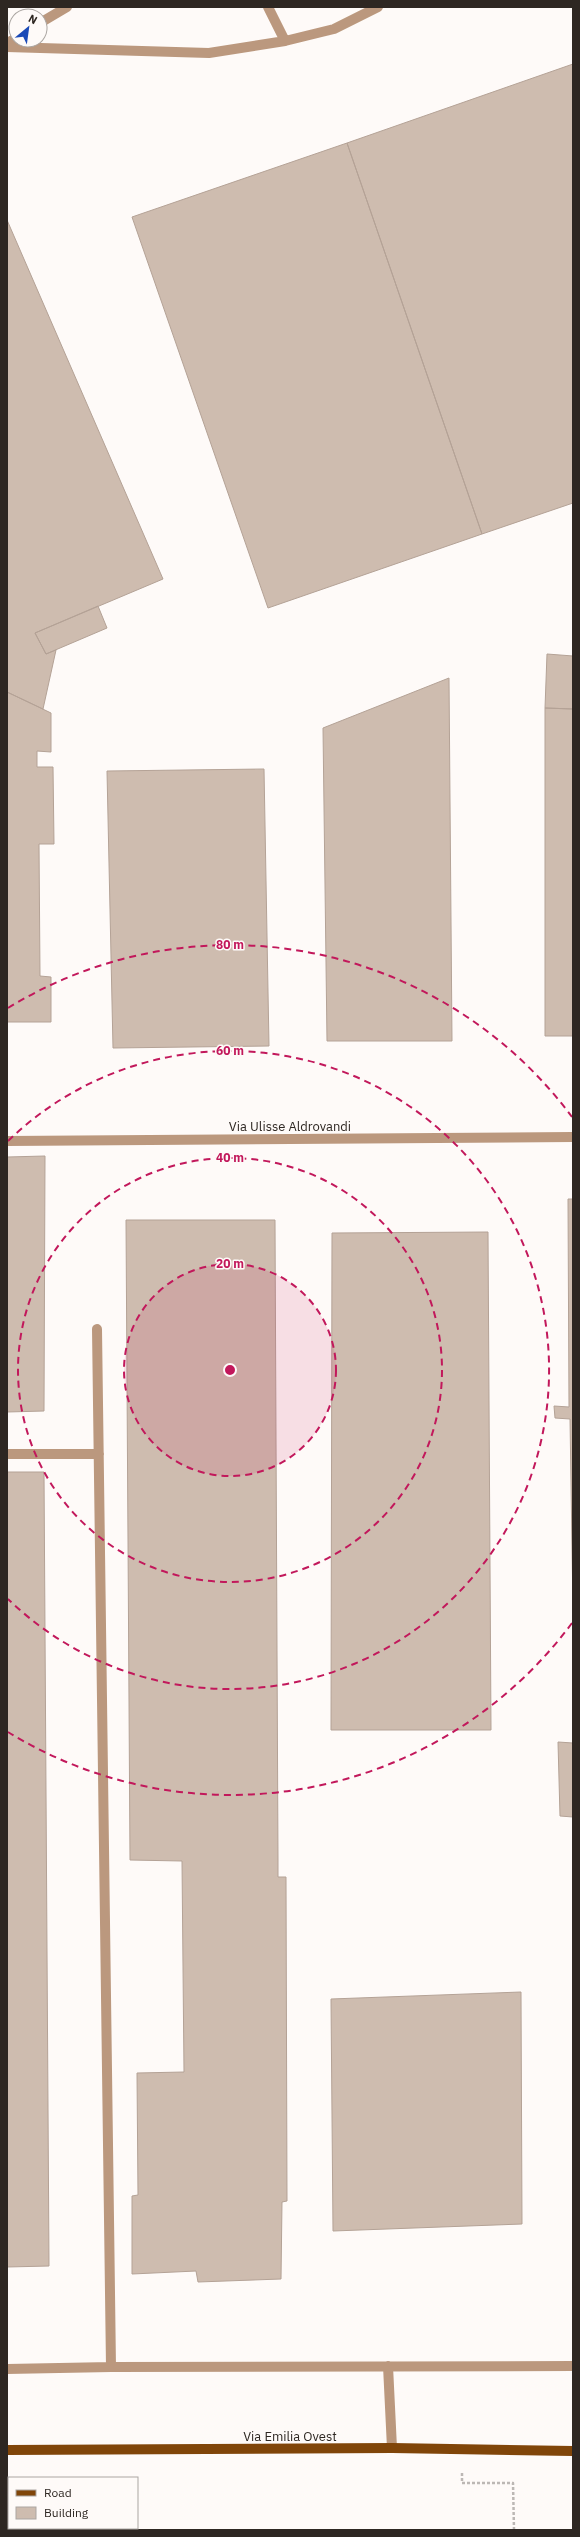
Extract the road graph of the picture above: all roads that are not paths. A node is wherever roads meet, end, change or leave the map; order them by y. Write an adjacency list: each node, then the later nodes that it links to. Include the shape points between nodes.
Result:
1 (67, 7): 4 (street)
2 (268, 7): 5 (street)
3 (378, 7): 5 (street, via 334,29)
4 (48, 18)
5 (285, 41): 6 (street, via 209,53)
6 (7, 48)
7 (573, 1137): 8 (street, Via Ulisse Aldrovandi)
8 (7, 1141)
9 (97, 1329): 11 (street)
10 (7, 1454): 11 (street)
11 (99, 1454): 14 (street)
12 (388, 2366): 13 (street); 14 (street); 16 (street)
13 (573, 2366)
14 (111, 2367): 15 (street)
15 (7, 2369)
16 (392, 2448): 17 (main road, Via Emilia Ovest); 18 (main road, Via Emilia Ovest)
17 (7, 2450)
18 (573, 2451)

